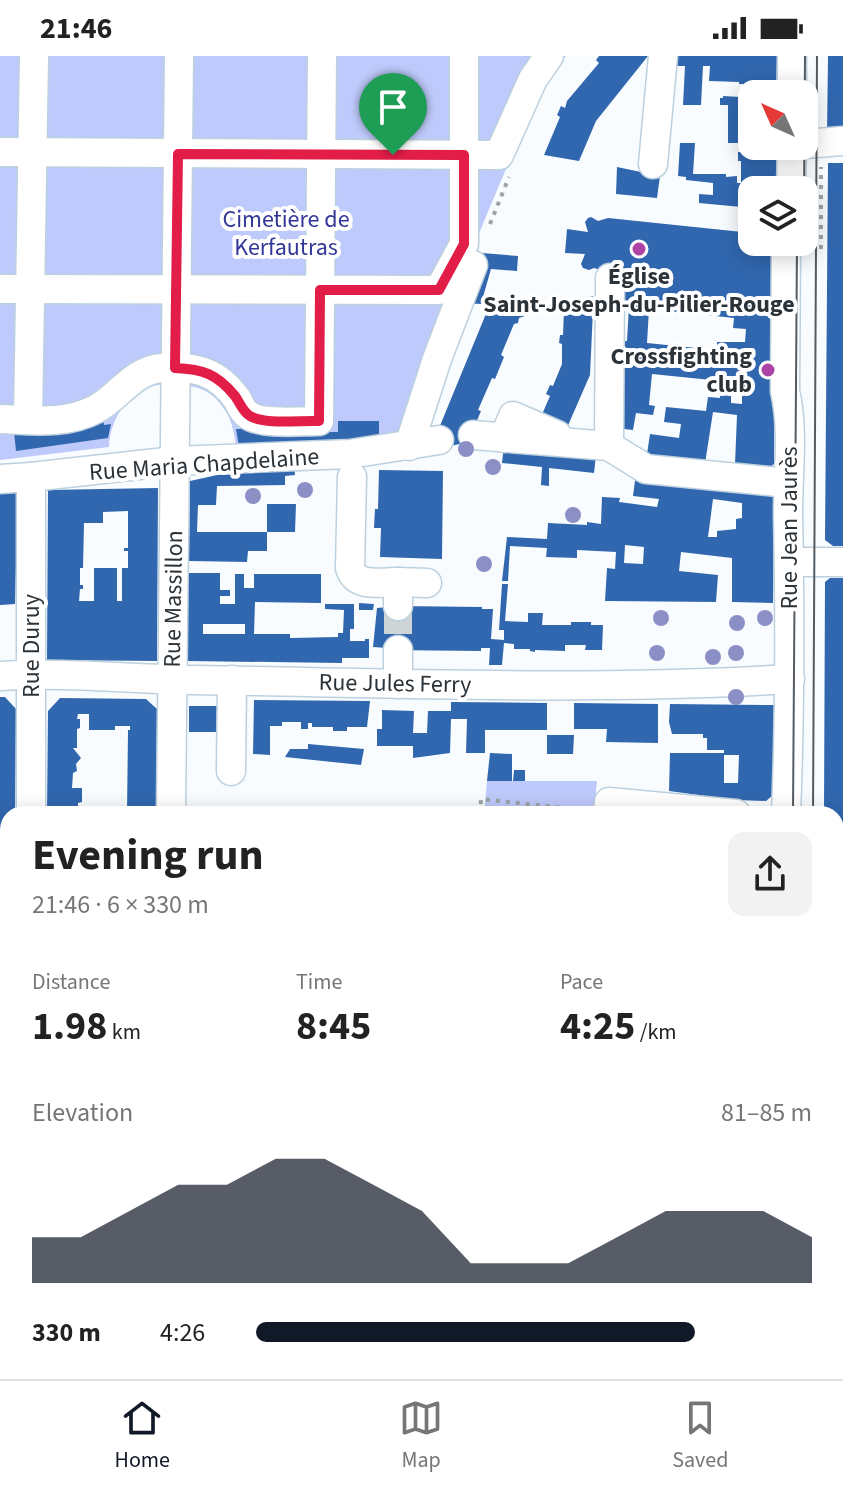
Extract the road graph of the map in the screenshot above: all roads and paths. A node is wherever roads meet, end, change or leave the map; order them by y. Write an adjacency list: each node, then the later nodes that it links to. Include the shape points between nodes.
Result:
1 (34, 56): 12 (street)
2 (179, 56): 14 (street, Rue Massillon)
3 (322, 56): 15 (street)
4 (464, 56): 16 (street)
5 (549, 56): 16 (street, via 499,155)
6 (572, 56): 13 (street, via 545,89)
7 (663, 56): 17 (street)
8 (792, 56): 9 (street)
9 (792, 80)
10 (823, 143): 18 (path)
11 (0, 152): 12 (street)
12 (33, 152): 14 (street); 23 (street)
13 (519, 152): 20 (path)
14 (178, 154): 15 (street); 24 (street, Rue Massillon)
15 (321, 155): 16 (street); 25 (street)
16 (464, 155): 25 (street, via 464,244 439,290)
17 (653, 164)
18 (821, 249)
19 (786, 256): 39 (street, Rue Jean Jaurès)
20 (473, 265): 33 (street)
21 (610, 278): 34 (street)
22 (0, 289): 23 (street)
23 (31, 289): 24 (street); 28 (street)
24 (176, 289): 25 (street); 26 (street, Rue Massillon)
25 (320, 290): 26 (street, via 319,421 259,420 247,415 223,382 199,369)
26 (175, 376): 28 (street, via 159,368 132,379 82,416); 35 (street, Rue Massillon)
27 (0, 419): 28 (street)
28 (28, 420)
29 (473, 435): 31 (street)
30 (558, 435): 31 (street, via 513,416)
31 (504, 438): 34 (street)
32 (439, 440): 33 (street, Rue Maria Chapdelaine)
33 (409, 446): 35 (street, Rue Maria Chapdelaine, via 350,454)
34 (609, 446): 39 (street, via 646,469)
35 (175, 461): 36 (street, Rue Maria Chapdelaine); 46 (street, Rue Massillon)
36 (31, 477): 38 (street, Rue Maria Chapdelaine); 44 (street, Rue Duruy)
37 (352, 477): 42 (street, via 352,576 359,582)
38 (0, 479)
39 (788, 483): 40 (street, Rue Jean Jaurès)
40 (789, 562): 41 (street); 47 (street, Rue Jean Jaurès)
41 (843, 562)
42 (409, 582)
43 (398, 650): 49 (street)
44 (31, 674): 45 (street, Rue Jules Ferry); 46 (street, Rue Jules Ferry); 51 (street, Rue Duruy)
45 (0, 676)
46 (171, 679): 48 (street, Rue Jules Ferry); 52 (street, Rue Massillon)
47 (790, 679): 49 (street, Rue Jules Ferry, via 629,686); 57 (street, Rue Jean Jaurès)
48 (232, 680): 49 (street, Rue Jules Ferry); 50 (street)
49 (398, 684)
50 (231, 771)
51 (31, 806)
52 (171, 806)
53 (481, 806): 54 (path, via 481,799)
54 (547, 806)
55 (609, 806): 56 (street)
56 (651, 806)
57 (786, 806)

